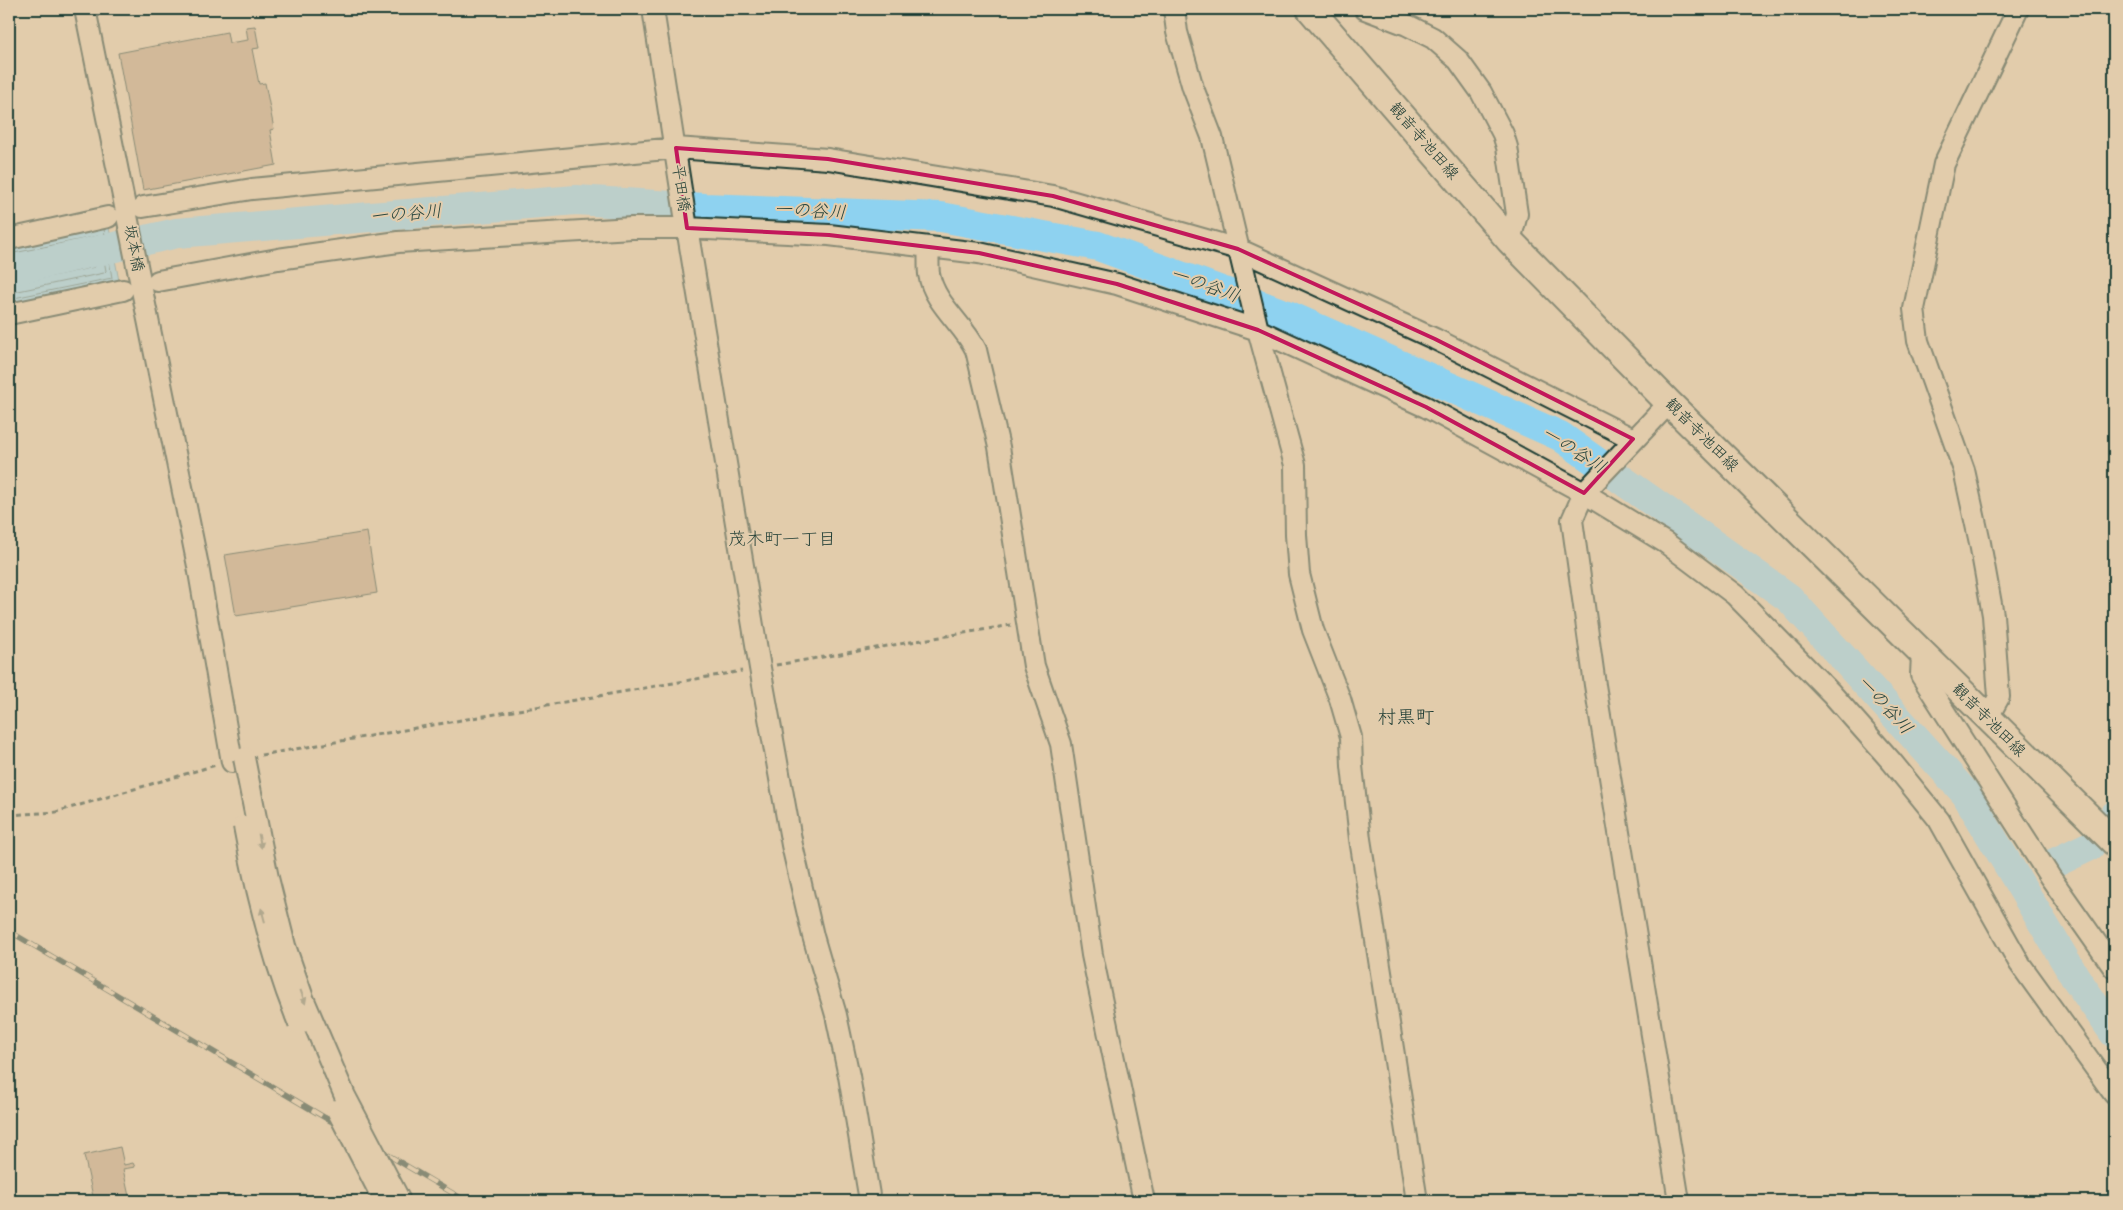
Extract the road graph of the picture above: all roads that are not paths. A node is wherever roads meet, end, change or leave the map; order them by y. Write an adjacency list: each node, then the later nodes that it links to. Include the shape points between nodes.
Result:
1 (85, 9): 8 (street, 坂本橋)
2 (653, 9): 7 (street, 平田橋)
3 (1174, 9): 13 (street, via 1176,32 1212,137)
4 (1310, 9): 11 (main road, 観音寺池田線)
5 (1365, 9): 11 (street, via 1408,24 1433,38 1458,60 1481,92 1504,134 1507,148 1518,214)
6 (2018, 9): 22 (street, via 1944,164 1914,310 1918,341 1964,470 1985,570 1993,615 1999,697)
7 (676, 148): 8 (street, via 252,189); 9 (street, 平田橋); 13 (street, via 828,159 1053,196)
8 (126, 212): 10 (street); 14 (street, 坂本橋)
9 (687, 228): 12 (street, via 830,235); 14 (street, via 632,228 398,242); 31 (street, 平田橋, via 792,844 813,936 836,1015)
10 (9, 238)
11 (1510, 241): 18 (main road, 観音寺池田線)
12 (928, 247): 17 (street, via 979,254 1117,284); 32 (street, via 929,274 934,289 976,350 999,447 1034,666 1062,744 1092,955)
13 (1238, 248): 17 (street); 19 (street, via 1434,339)
14 (150, 282): 23 (street, 坂本橋, via 198,566)
15 (123, 290): 16 (street)
16 (9, 314)
17 (1258, 330): 20 (street, via 1426,408); 33 (street, via 1295,465 1299,574 1313,630 1351,737 1360,839)
18 (1669, 403): 19 (street); 21 (main road, 観音寺池田線)
19 (1633, 439): 20 (street)
20 (1584, 493): 26 (street, via 1666,543 1734,594 1831,693 1886,755 1939,820 2020,964); 34 (street, via 1572,520 1595,685)
21 (1922, 654): 22 (main road, 観音寺池田線); 25 (street, via 1921,675 2050,876)
22 (1987, 719): 24 (main road, 観音寺池田線)
23 (237, 760): 27 (street, one-way to 27, bridge, via 285,946 303,998); 28 (street, one-way to 23, bridge, via 315,1064 288,996 253,879)
24 (2114, 842)
25 (2114, 968)
26 (2114, 1094)
27 (345, 1096): 29 (street, bridge); 30 (street, bridge)
28 (384, 1201)
29 (395, 1201)
30 (400, 1201)
31 (870, 1201)
32 (1144, 1201)
33 (1417, 1201)
34 (1679, 1201)

